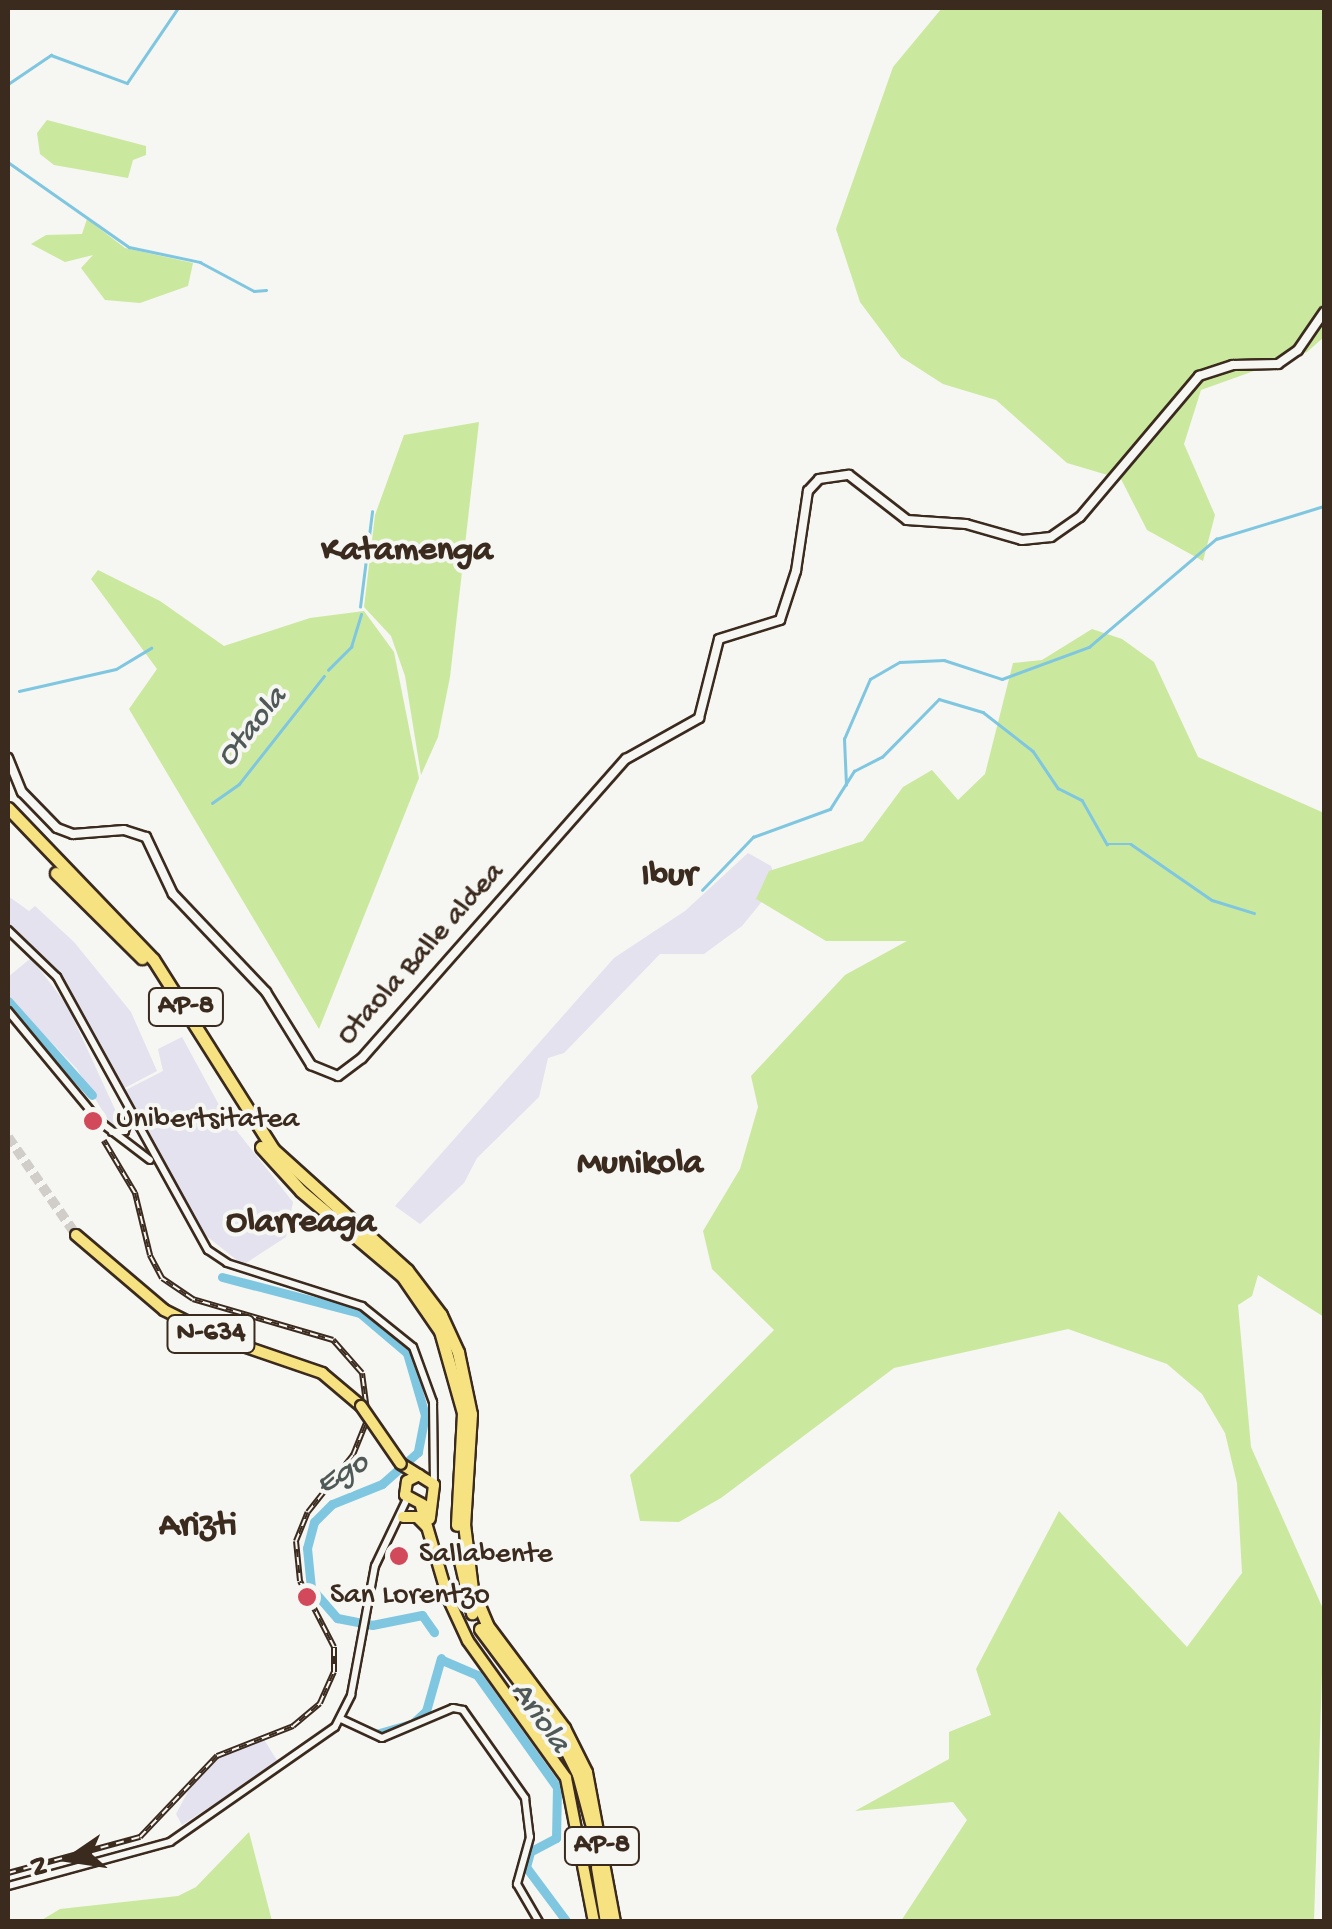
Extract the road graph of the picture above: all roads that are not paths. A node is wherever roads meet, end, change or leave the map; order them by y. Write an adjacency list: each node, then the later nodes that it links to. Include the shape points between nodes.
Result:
1 (1324, 312): 2 (main road, Otaola Balle aldea, via 1298,350 1278,364 1233,365 1198,376 1080,517 1051,537 1022,540 966,524 907,520 849,475 819,479 808,492 787,610 772,626 738,628 719,639 699,718 626,759 362,1058 338,1076 311,1065 266,992 174,894 146,837 58,828 22,792)
2 (8, 758)
3 (8, 808): 10 (highway, AP-8, via 153,959 252,1123)
4 (8, 820): 10 (highway, AP-8, via 148,966 248,1129 290,1180)
5 (8, 930): 7 (street, via 57,978)
6 (8, 1011): 8 (street)
7 (129, 1116): 8 (street, via 126,1131); 9 (street)
8 (111, 1132): 9 (street, via 150,1160)
9 (174, 1194): 12 (street, via 199,1240 227,1262 362,1306 396,1329 422,1360 428,1382)
10 (342, 1221): 21 (highway, AP-8, via 382,1252 426,1307 456,1375 464,1433 458,1564)
11 (76, 1235): 13 (highway, N-634, bridge, via 164,1310 220,1338 322,1373 360,1406)
12 (432, 1466): 13 (street); 14 (street)
13 (410, 1474): 14 (highway, N-634); 16 (highway, N-634)
14 (434, 1485): 15 (highway)
15 (432, 1498): 17 (highway); 19 (highway)
16 (407, 1500): 17 (highway); 18 (street)
17 (420, 1506): 18 (street); 19 (highway)
18 (402, 1518): 20 (highway, via 421,1519); 22 (street, via 378,1556)
19 (429, 1527): 20 (highway)
20 (432, 1541): 25 (highway, via 468,1640 566,1778)
21 (498, 1650): 26 (highway, AP-8, via 558,1732 578,1774); 27 (highway, AP-8, via 564,1728 586,1772)
22 (341, 1719): 23 (street, via 322,1739 170,1842); 24 (street, via 382,1738 453,1708 464,1710 516,1775 525,1798 530,1838 517,1884)
23 (8, 1886)
24 (539, 1922)
25 (594, 1922)
26 (606, 1922)
27 (614, 1922)

